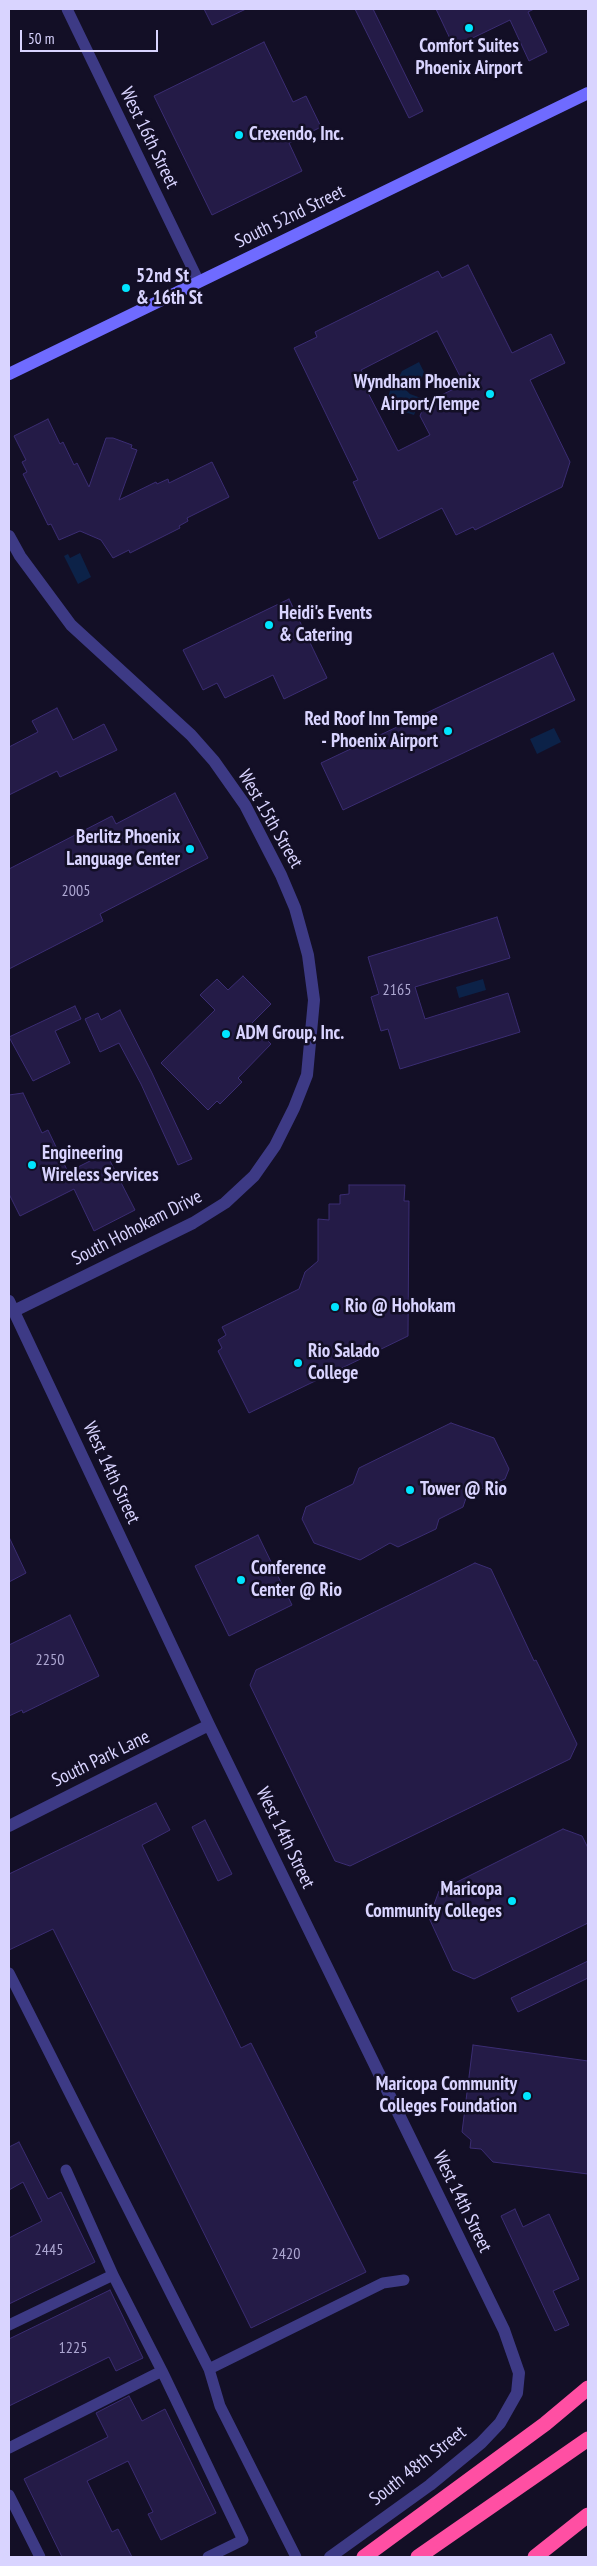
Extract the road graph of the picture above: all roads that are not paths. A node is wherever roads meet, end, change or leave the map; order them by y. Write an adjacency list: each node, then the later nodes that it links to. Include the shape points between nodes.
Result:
1 (67, 9): 3 (lane, West 16th Street)
2 (588, 94): 3 (main road, South 52nd Street)
3 (200, 282): 4 (main road, South 52nd Street)
4 (9, 374)
5 (9, 536): 6 (street, West 15th Street, via 25,564 71,624 156,701 214,761 245,805 281,875 295,908 308,955 314,1000 307,1075)
6 (294, 1108): 7 (street, South Hohokam Drive, via 275,1146 254,1176 225,1203 193,1223)
7 (11, 1306): 8 (street, West 14th Street)
8 (209, 1725): 9 (street, South Park Lane); 18 (street, West 14th Street, via 504,2330 519,2373)
9 (9, 1826)
10 (9, 1973): 15 (lane)
11 (66, 2170): 12 (lane)
12 (113, 2275): 14 (lane); 16 (lane)
13 (404, 2280): 15 (lane, via 383,2284)
14 (9, 2325)
15 (209, 2369): 26 (lane, via 220,2406)
16 (162, 2371): 20 (lane); 25 (lane, via 243,2540)
17 (588, 2388): 28 (highway, via 537,2430)
18 (516, 2393): 27 (street, South 48th Street, via 500,2423 480,2443 430,2485)
19 (588, 2440): 29 (highway)
20 (9, 2448)
21 (9, 2495): 24 (lane)
22 (588, 2515): 30 (highway)
23 (588, 2526): 30 (highway)
24 (40, 2557)
25 (208, 2557)
26 (296, 2557)
27 (330, 2557)
28 (364, 2557)
29 (418, 2557)
30 (535, 2557)

